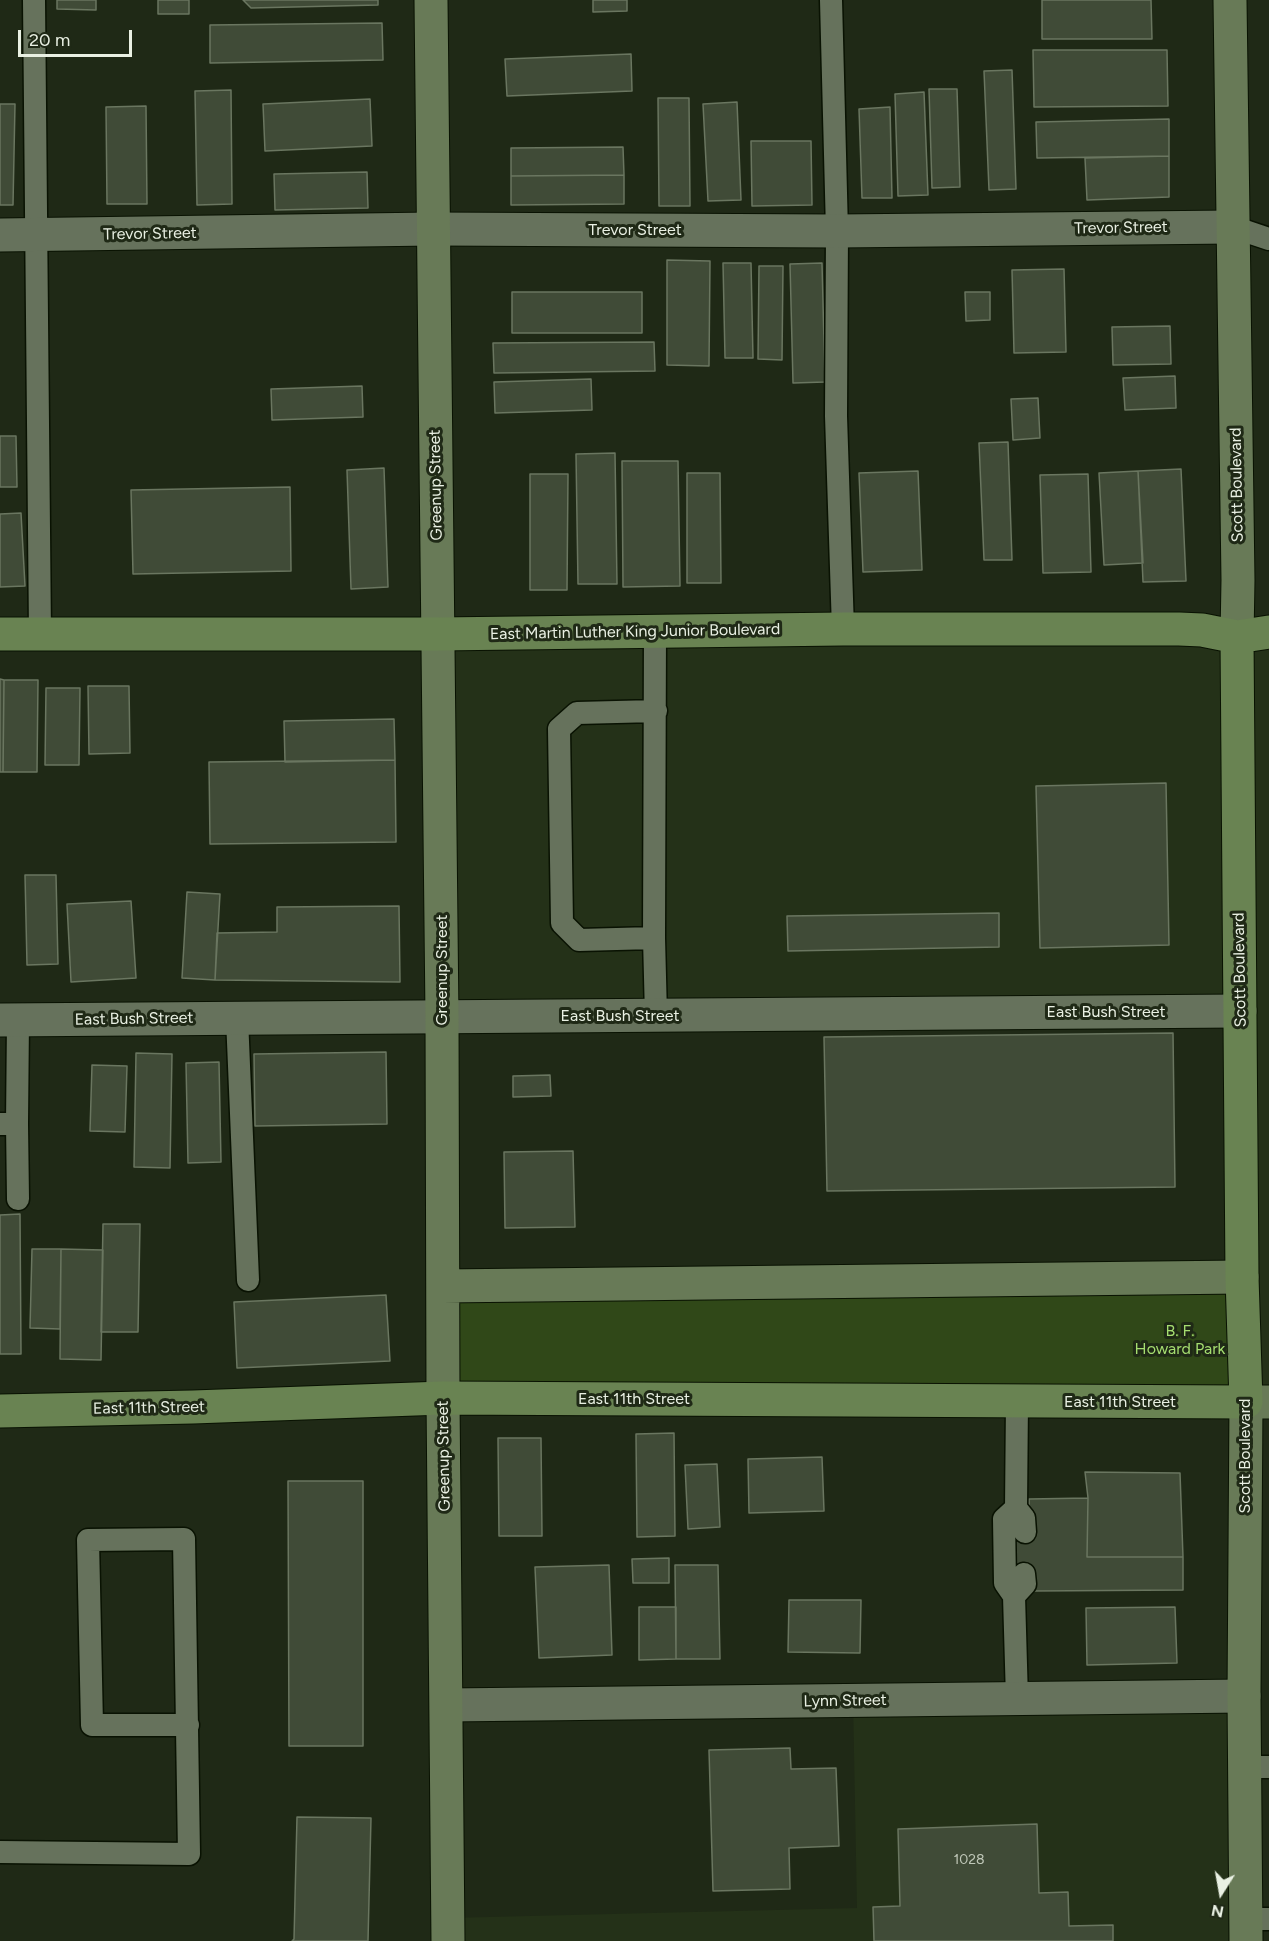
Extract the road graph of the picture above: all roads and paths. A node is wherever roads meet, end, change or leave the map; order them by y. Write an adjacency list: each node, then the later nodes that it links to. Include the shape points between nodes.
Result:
1 (34, 0): 9 (lane)
2 (430, 0): 6 (main road, Greenup Street)
3 (831, 0): 7 (lane)
4 (1230, 0): 5 (main road, Scott Boulevard)
5 (1233, 227): 7 (street, Trevor Street); 10 (lane, Trevor Street); 17 (main road, Scott Boulevard)
6 (433, 229): 7 (street, Trevor Street); 9 (street, Trevor Street); 16 (main road, Greenup Street)
7 (837, 231): 11 (lane, via 836,416)
8 (0, 235): 9 (street, Trevor Street)
9 (35, 235): 15 (lane)
10 (1269, 239)
11 (843, 629): 12 (main road, East Martin Luther King Junior Boulevard); 17 (main road, East Martin Luther King Junior Boulevard, via 1179,629)
12 (656, 632): 16 (main road, East Martin Luther King Junior Boulevard); 18 (lane)
13 (1269, 632): 17 (main road, East Martin Luther King Junior Boulevard)
14 (0, 634): 15 (main road, East Martin Luther King Junior Boulevard)
15 (40, 634): 16 (main road, East Martin Luther King Junior Boulevard)
16 (438, 634): 21 (main road, Greenup Street)
17 (1237, 637): 20 (main road, Scott Boulevard)
18 (656, 711): 19 (lane); 19 (lane, via 577,713 559,729 562,923 579,940)
19 (654, 938): 22 (lane)
20 (1240, 1011): 22 (street, East Bush Street); 27 (main road, Scott Boulevard)
21 (442, 1016): 22 (street, East Bush Street); 23 (street, East Bush Street); 29 (main road, Greenup Street)
22 (656, 1016)
23 (237, 1018): 24 (street, East Bush Street); 28 (lane)
24 (9, 1020): 25 (lane)
25 (9, 1124): 26 (lane)
26 (18, 1199)
27 (1242, 1277): 29 (main road); 32 (main road, Scott Boulevard)
28 (248, 1280)
29 (443, 1286): 30 (main road, Greenup Street)
30 (443, 1398): 31 (main road, East 11th Street); 33 (main road, East 11th Street); 40 (main road, Greenup Street)
31 (1017, 1401): 32 (main road, East 11th Street); 34 (lane)
32 (1257, 1402): 38 (main road, Scott Boulevard)
33 (0, 1411)
34 (1016, 1508): 35 (lane, via 1024,1518); 37 (lane, via 1004,1520 1005,1583)
35 (1025, 1532)
36 (1024, 1574): 37 (lane, via 1024,1584)
37 (1014, 1596): 39 (lane)
38 (1244, 1696): 39 (street, Lynn Street); 42 (main road, Scott Boulevard)
39 (1017, 1699): 40 (street, Lynn Street)
40 (447, 1705): 45 (main road, Greenup Street)
41 (188, 1725): 41 (lane, via 184,1539 88,1540 92,1725); 43 (lane, via 189,1854)
42 (1257, 1767): 44 (main road, Scott Boulevard)
43 (0, 1852)
44 (1254, 1926)
45 (448, 1941)

